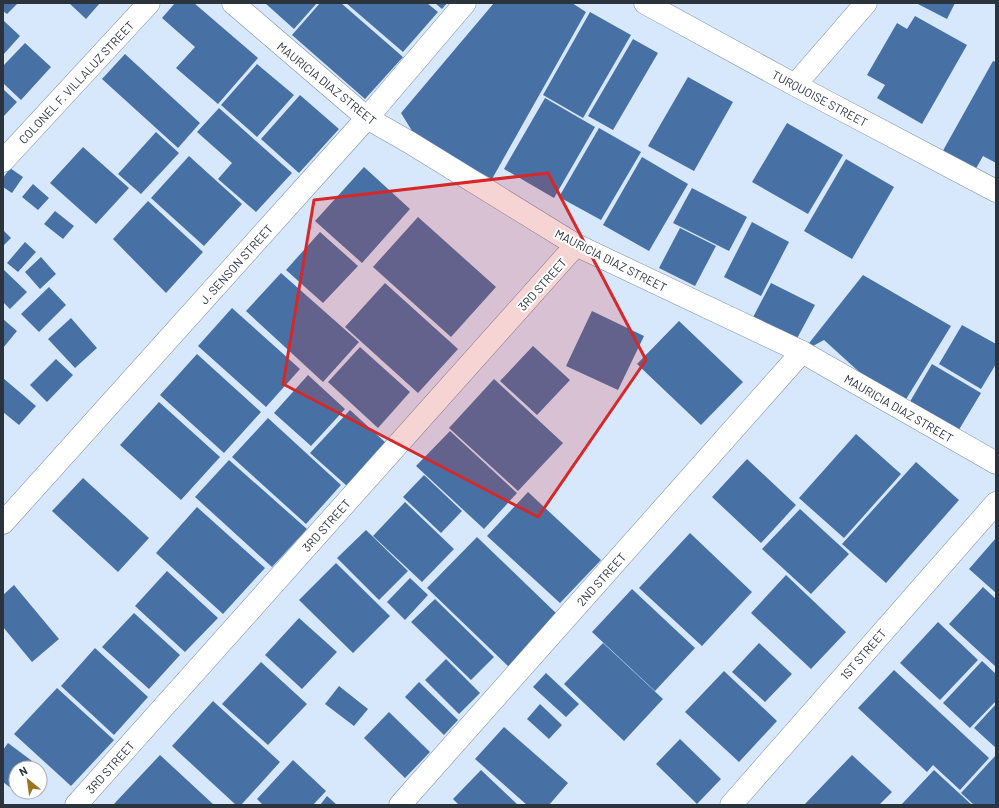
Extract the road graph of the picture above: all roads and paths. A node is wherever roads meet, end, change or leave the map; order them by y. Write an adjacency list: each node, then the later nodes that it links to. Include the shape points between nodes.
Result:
1 (149, 3): 8 (street, COLONEL F. VILLALUZ STREET)
2 (233, 3): 7 (street, MAURICIA DIAZ STREET)
3 (466, 3): 7 (street, J. SENSON STREET)
4 (645, 3): 6 (street, TURQUOISE STREET)
5 (866, 3): 6 (street)
6 (795, 85): 9 (street, TURQUOISE STREET)
7 (367, 118): 10 (street, MAURICIA DIAZ STREET); 14 (street, J. SENSON STREET)
8 (3, 161)
9 (996, 191)
10 (576, 245): 11 (street, MAURICIA DIAZ STREET); 15 (street, 3RD STREET)
11 (802, 352): 12 (street, MAURICIA DIAZ STREET); 16 (street, 2ND STREET)
12 (996, 464)
13 (996, 503): 17 (street, 1ST STREET)
14 (3, 523)
15 (76, 805)
16 (400, 805)
17 (731, 805)

